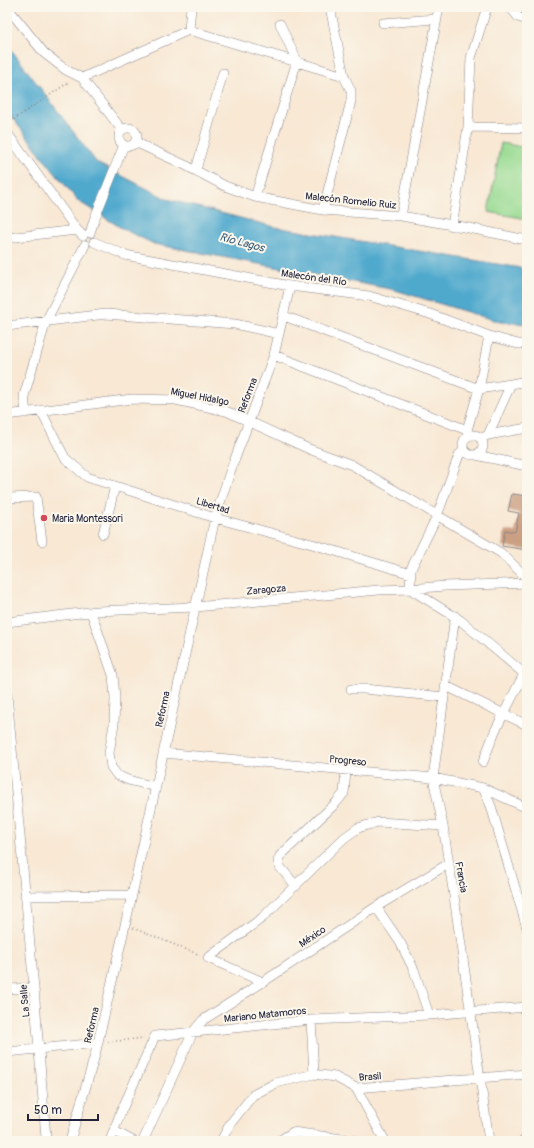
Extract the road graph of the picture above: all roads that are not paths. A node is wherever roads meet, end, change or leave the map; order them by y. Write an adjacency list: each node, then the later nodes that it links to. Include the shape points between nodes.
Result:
1 (7, 7): 15 (street, via 44,53 66,70)
2 (191, 7): 11 (street)
3 (330, 7): 14 (street)
4 (439, 7): 7 (street)
5 (487, 7): 16 (street, via 471,58)
6 (510, 7): 8 (street, via 518,17)
7 (436, 19): 10 (street); 25 (street)
8 (527, 20)
9 (280, 24): 12 (street)
10 (383, 24)
11 (189, 30): 12 (street); 15 (street)
12 (297, 61): 14 (street); 23 (street)
13 (223, 73): 22 (street)
14 (344, 76): 24 (street, via 351,91 351,101)
15 (82, 78): 18 (street)
16 (468, 127): 17 (street); 26 (street)
17 (527, 128)
18 (122, 130): 20 (street, via 128,128 134,131 137,136); 21 (street, via 119,138)
19 (9, 138): 27 (street)
20 (136, 142): 21 (street, via 129,146); 22 (street, Malecón Romelio Ruiz)
21 (124, 145): 27 (street)
22 (196, 170): 23 (street, Malecón Romelio Ruiz, via 225,186)
23 (255, 197): 24 (street, Malecón Romelio Ruiz)
24 (323, 210): 25 (street, Malecón Romelio Ruiz)
25 (401, 216): 26 (street, Malecón Romelio Ruiz)
26 (452, 226): 29 (street, Malecón Romelio Ruiz)
27 (86, 237): 28 (street); 30 (street, Malecón del Río, via 125,255); 32 (street)
28 (7, 238)
29 (527, 240)
30 (290, 286): 31 (street, Reforma); 35 (street, Malecón del Río, via 369,296 430,314)
31 (284, 316): 34 (street, Reforma); 40 (street)
32 (46, 322): 33 (street); 34 (street, via 106,314 235,324); 42 (street, via 24,396)
33 (7, 326)
34 (279, 334): 37 (street, Reforma)
35 (489, 336): 36 (street, Malecón del Río); 40 (street)
36 (527, 344)
37 (274, 356): 44 (street, Reforma); 46 (street)
38 (527, 381): 39 (street)
39 (511, 384): 40 (street); 47 (street)
40 (479, 389): 46 (street)
41 (41, 411): 42 (street, Miguel Hidalgo); 44 (street, Miguel Hidalgo, via 132,399 176,400 226,411); 51 (street, Libertad, via 65,458 87,477)
42 (26, 413): 43 (street, Miguel Hidalgo)
43 (7, 415)
44 (249, 421): 53 (street, Miguel Hidalgo, via 352,465); 54 (street, Reforma)
45 (527, 428): 47 (street)
46 (468, 433): 47 (street); 48 (street, via 462,443)
47 (485, 437): 49 (street, via 483,448)
48 (464, 450): 49 (street); 53 (street, via 459,454)
49 (476, 455): 50 (street)
50 (527, 466)
51 (115, 486): 54 (street, Libertad); 55 (street)
52 (7, 498): 56 (street, via 36,497)
53 (437, 516): 57 (street, via 411,569); 58 (street, Miguel Hidalgo, via 501,553)
54 (215, 518): 57 (street, Libertad); 61 (street, Reforma)
55 (103, 534)
56 (42, 541)
57 (411, 574): 60 (street)
58 (527, 578)
59 (527, 583): 60 (street, Zaragoza)
60 (410, 589): 61 (street, Zaragoza); 63 (street)
61 (195, 607): 62 (street, Zaragoza); 72 (street, Reforma)
62 (91, 612): 64 (street, Zaragoza); 77 (street, via 113,675 115,698 109,753 111,767 128,780)
63 (455, 616): 65 (street); 66 (street, Francia)
64 (7, 622)
65 (526, 675): 70 (street)
66 (446, 686): 69 (street, Francia); 70 (street)
67 (351, 689): 69 (street)
68 (7, 694): 74 (street, La Salle)
69 (444, 697): 76 (street, Francia)
70 (505, 713): 71 (street); 73 (street)
71 (527, 725)
72 (163, 753): 75 (street, Progreso); 77 (street, Reforma)
73 (483, 762)
74 (10, 763): 84 (street, La Salle)
75 (346, 771): 76 (street, Progreso); 82 (street, via 344,793 280,856 280,867)
76 (433, 778): 78 (street, Progreso); 80 (street, Francia)
77 (156, 787): 83 (street, Reforma)
78 (483, 788): 79 (street, Progreso); 86 (street, via 491,806)
79 (527, 808)
80 (443, 826): 81 (street, Francia); 82 (street, via 378,822 358,828 344,838)
81 (448, 864): 85 (street, México); 91 (street, Francia)
82 (296, 886): 87 (street, via 262,918 208,958)
83 (132, 895): 84 (street); 95 (street, Reforma)
84 (25, 896): 88 (street, La Salle)
85 (376, 906): 87 (street, México); 92 (street, via 400,942 414,970)
86 (527, 928)
87 (263, 982): 94 (street, México, via 203,1020)
88 (34, 988): 89 (street); 96 (street, La Salle)
89 (7, 989)
90 (527, 1007): 91 (street, Mariano Matamoros)
91 (471, 1011): 92 (street, Mariano Matamoros); 100 (street, Francia)
92 (429, 1015): 93 (street, Mariano Matamoros)
93 (311, 1020): 94 (street, Mariano Matamoros); 98 (street)
94 (192, 1032): 102 (street, Mariano Matamoros, via 155,1036); 108 (street)
95 (98, 1043): 96 (street); 105 (street, Reforma)
96 (39, 1049): 97 (street); 103 (street, La Salle)
97 (7, 1052)
98 (314, 1074): 101 (street, Brasil, via 335,1077); 109 (street, Brasil, via 276,1082 253,1096 230,1124)
99 (527, 1074): 100 (street, Brasil)
100 (480, 1078): 101 (street, Brasil); 113 (street, Francia)
101 (356, 1088): 112 (street)
102 (114, 1131): 106 (street); 107 (street)
103 (46, 1138)
104 (527, 1140): 114 (street)
105 (70, 1141)
106 (110, 1141)
107 (133, 1141)
108 (143, 1141)
109 (221, 1141)
110 (279, 1141): 111 (street, via 293,1132)
111 (356, 1141)
112 (385, 1141)
113 (489, 1141)
114 (523, 1141)

